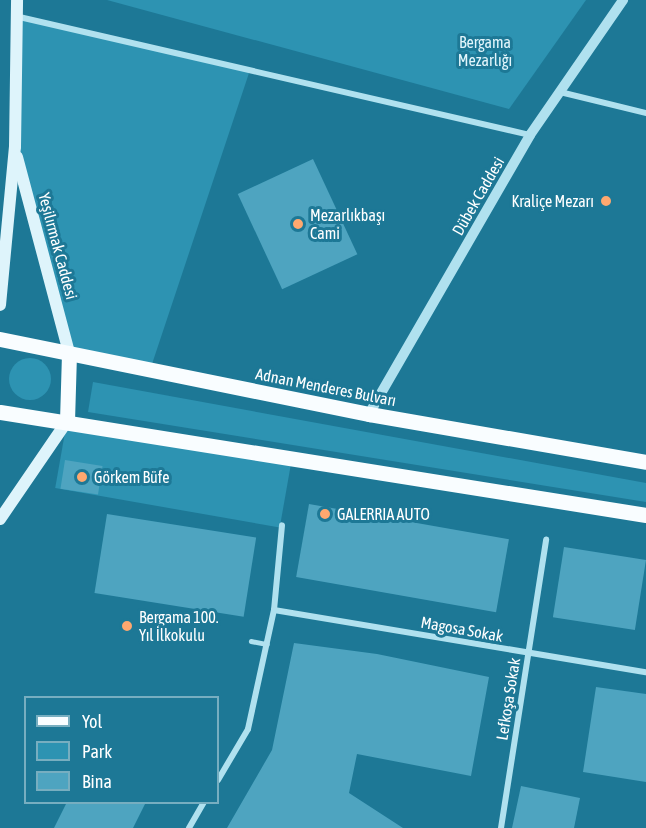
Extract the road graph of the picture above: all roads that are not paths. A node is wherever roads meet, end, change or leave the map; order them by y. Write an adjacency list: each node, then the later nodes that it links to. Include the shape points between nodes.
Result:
1 (17, 0): 3 (main road, Yeşilırmak Caddesi)
2 (623, 0): 4 (street, Dübek Caddesi)
3 (15, 16): 6 (street); 7 (main road, Yeşilırmak Caddesi)
4 (560, 92): 5 (street); 6 (street, Dübek Caddesi)
5 (646, 113)
6 (530, 135): 12 (street, Dübek Caddesi)
7 (15, 147): 8 (main road, Yeşilırmak Caddesi); 10 (main road, Yeşilırmak Caddesi)
8 (0, 305)
9 (0, 339): 10 (main road, Adnan Menderes Bulvarı)
10 (69, 353): 12 (main road, Adnan Menderes Bulvarı); 13 (main road)
11 (0, 412): 13 (main road)
12 (369, 414): 14 (main road, Adnan Menderes Bulvarı)
13 (67, 421): 15 (main road); 16 (main road)
14 (646, 462)
15 (646, 514)
16 (0, 519)
17 (282, 525): 19 (street)
18 (546, 539): 22 (street, Lefkoşa Sokak)
19 (274, 610): 21 (street); 22 (street, Magosa Sokak)
20 (251, 641): 21 (lane)
21 (267, 644): 24 (street, via 248,729)
22 (529, 654): 23 (street, Magosa Sokak); 27 (street, Lefkoşa Sokak)
23 (646, 672)
24 (219, 778)
25 (203, 804): 26 (street)
26 (189, 828)
27 (501, 828)

